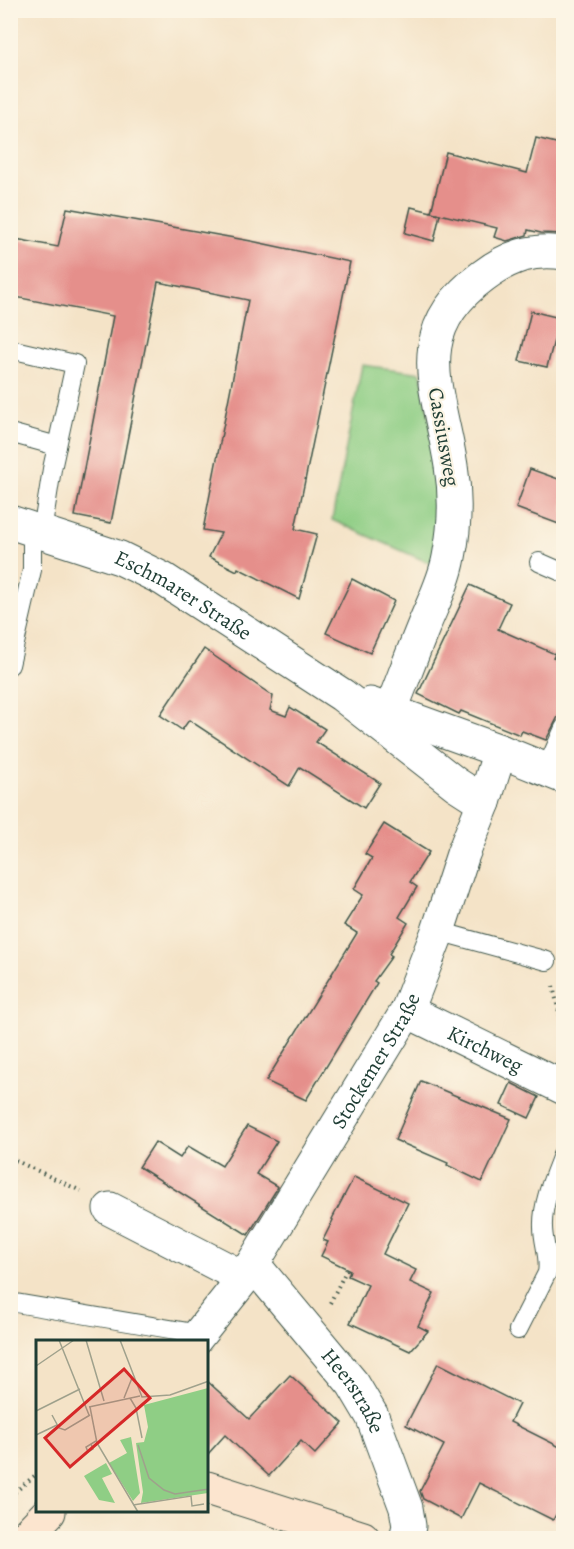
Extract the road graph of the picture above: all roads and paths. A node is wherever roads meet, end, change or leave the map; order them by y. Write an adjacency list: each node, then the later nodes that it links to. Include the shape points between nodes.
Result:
1 (564, 253): 9 (street, Cassiusweg, via 526,253 499,264 458,298 443,319 435,343 433,381 455,495 449,559)
2 (10, 349): 4 (lane, via 75,364)
3 (10, 433): 4 (lane)
4 (57, 446): 5 (lane)
5 (28, 528): 8 (lane, via 32,570); 9 (street, Eschmarer Straße, via 120,558 163,579 342,695)
6 (540, 562): 7 (lane)
7 (564, 573)
8 (10, 665)
9 (387, 719): 11 (street, Eschmarer Straße); 13 (street, Eschmarer Straße, via 456,784)
10 (564, 728): 12 (lane)
11 (500, 751): 12 (street, Eschmarer Straße); 13 (street, Stockemer Straße)
12 (555, 773)
13 (484, 802): 14 (street, Stockemer Straße)
14 (438, 931): 15 (lane); 16 (street, Stockemer Straße)
15 (547, 961): 17 (path)
16 (407, 1011): 18 (street, Kirchweg); 22 (street, Stockemer Straße)
17 (564, 1034)
18 (564, 1088)
19 (564, 1150): 24 (lane, via 545,1206 547,1273)
20 (10, 1158): 21 (path, via 99,1200)
21 (110, 1209): 22 (street, Heerstraße)
22 (249, 1271): 25 (street, Stockemer Straße); 32 (street, Heerstraße, via 353,1384 372,1416 406,1508)
23 (10, 1302): 25 (lane)
24 (518, 1330)
25 (196, 1338)
26 (36, 1475): 28 (path)
27 (208, 1488): 31 (main road)
28 (10, 1496)
29 (48, 1513): 30 (main road)
30 (24, 1539)
31 (363, 1539)
32 (406, 1539)

